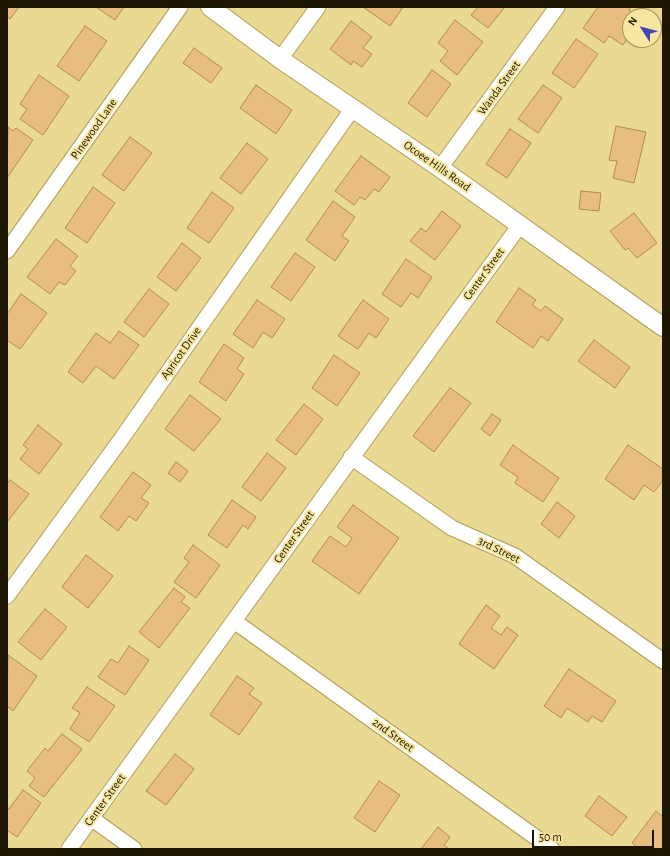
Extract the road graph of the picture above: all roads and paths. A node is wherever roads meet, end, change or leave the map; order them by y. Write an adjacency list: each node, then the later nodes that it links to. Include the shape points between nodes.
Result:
1 (180, 7): 9 (street, Pinewood Lane)
2 (210, 7): 5 (street, Ocoee Hills Road)
3 (318, 7): 5 (street)
4 (557, 7): 7 (street, Wanda Street)
5 (280, 59): 6 (street, Ocoee Hills Road)
6 (353, 108): 7 (street, Ocoee Hills Road); 12 (street, Apricot Drive, via 122,438)
7 (440, 168): 8 (street, Ocoee Hills Road)
8 (520, 225): 10 (street, Ocoee Hills Road); 11 (street, Center Street)
9 (7, 251)
10 (663, 327)
11 (351, 457): 13 (street, Center Street); 14 (street, 3rd Street, via 452,528 515,556)
12 (7, 596)
13 (234, 621): 15 (street, Center Street); 18 (street, 2nd Street)
14 (663, 660)
15 (91, 818): 16 (street, Center Street); 17 (street)
16 (69, 849)
17 (134, 849)
18 (552, 849)

